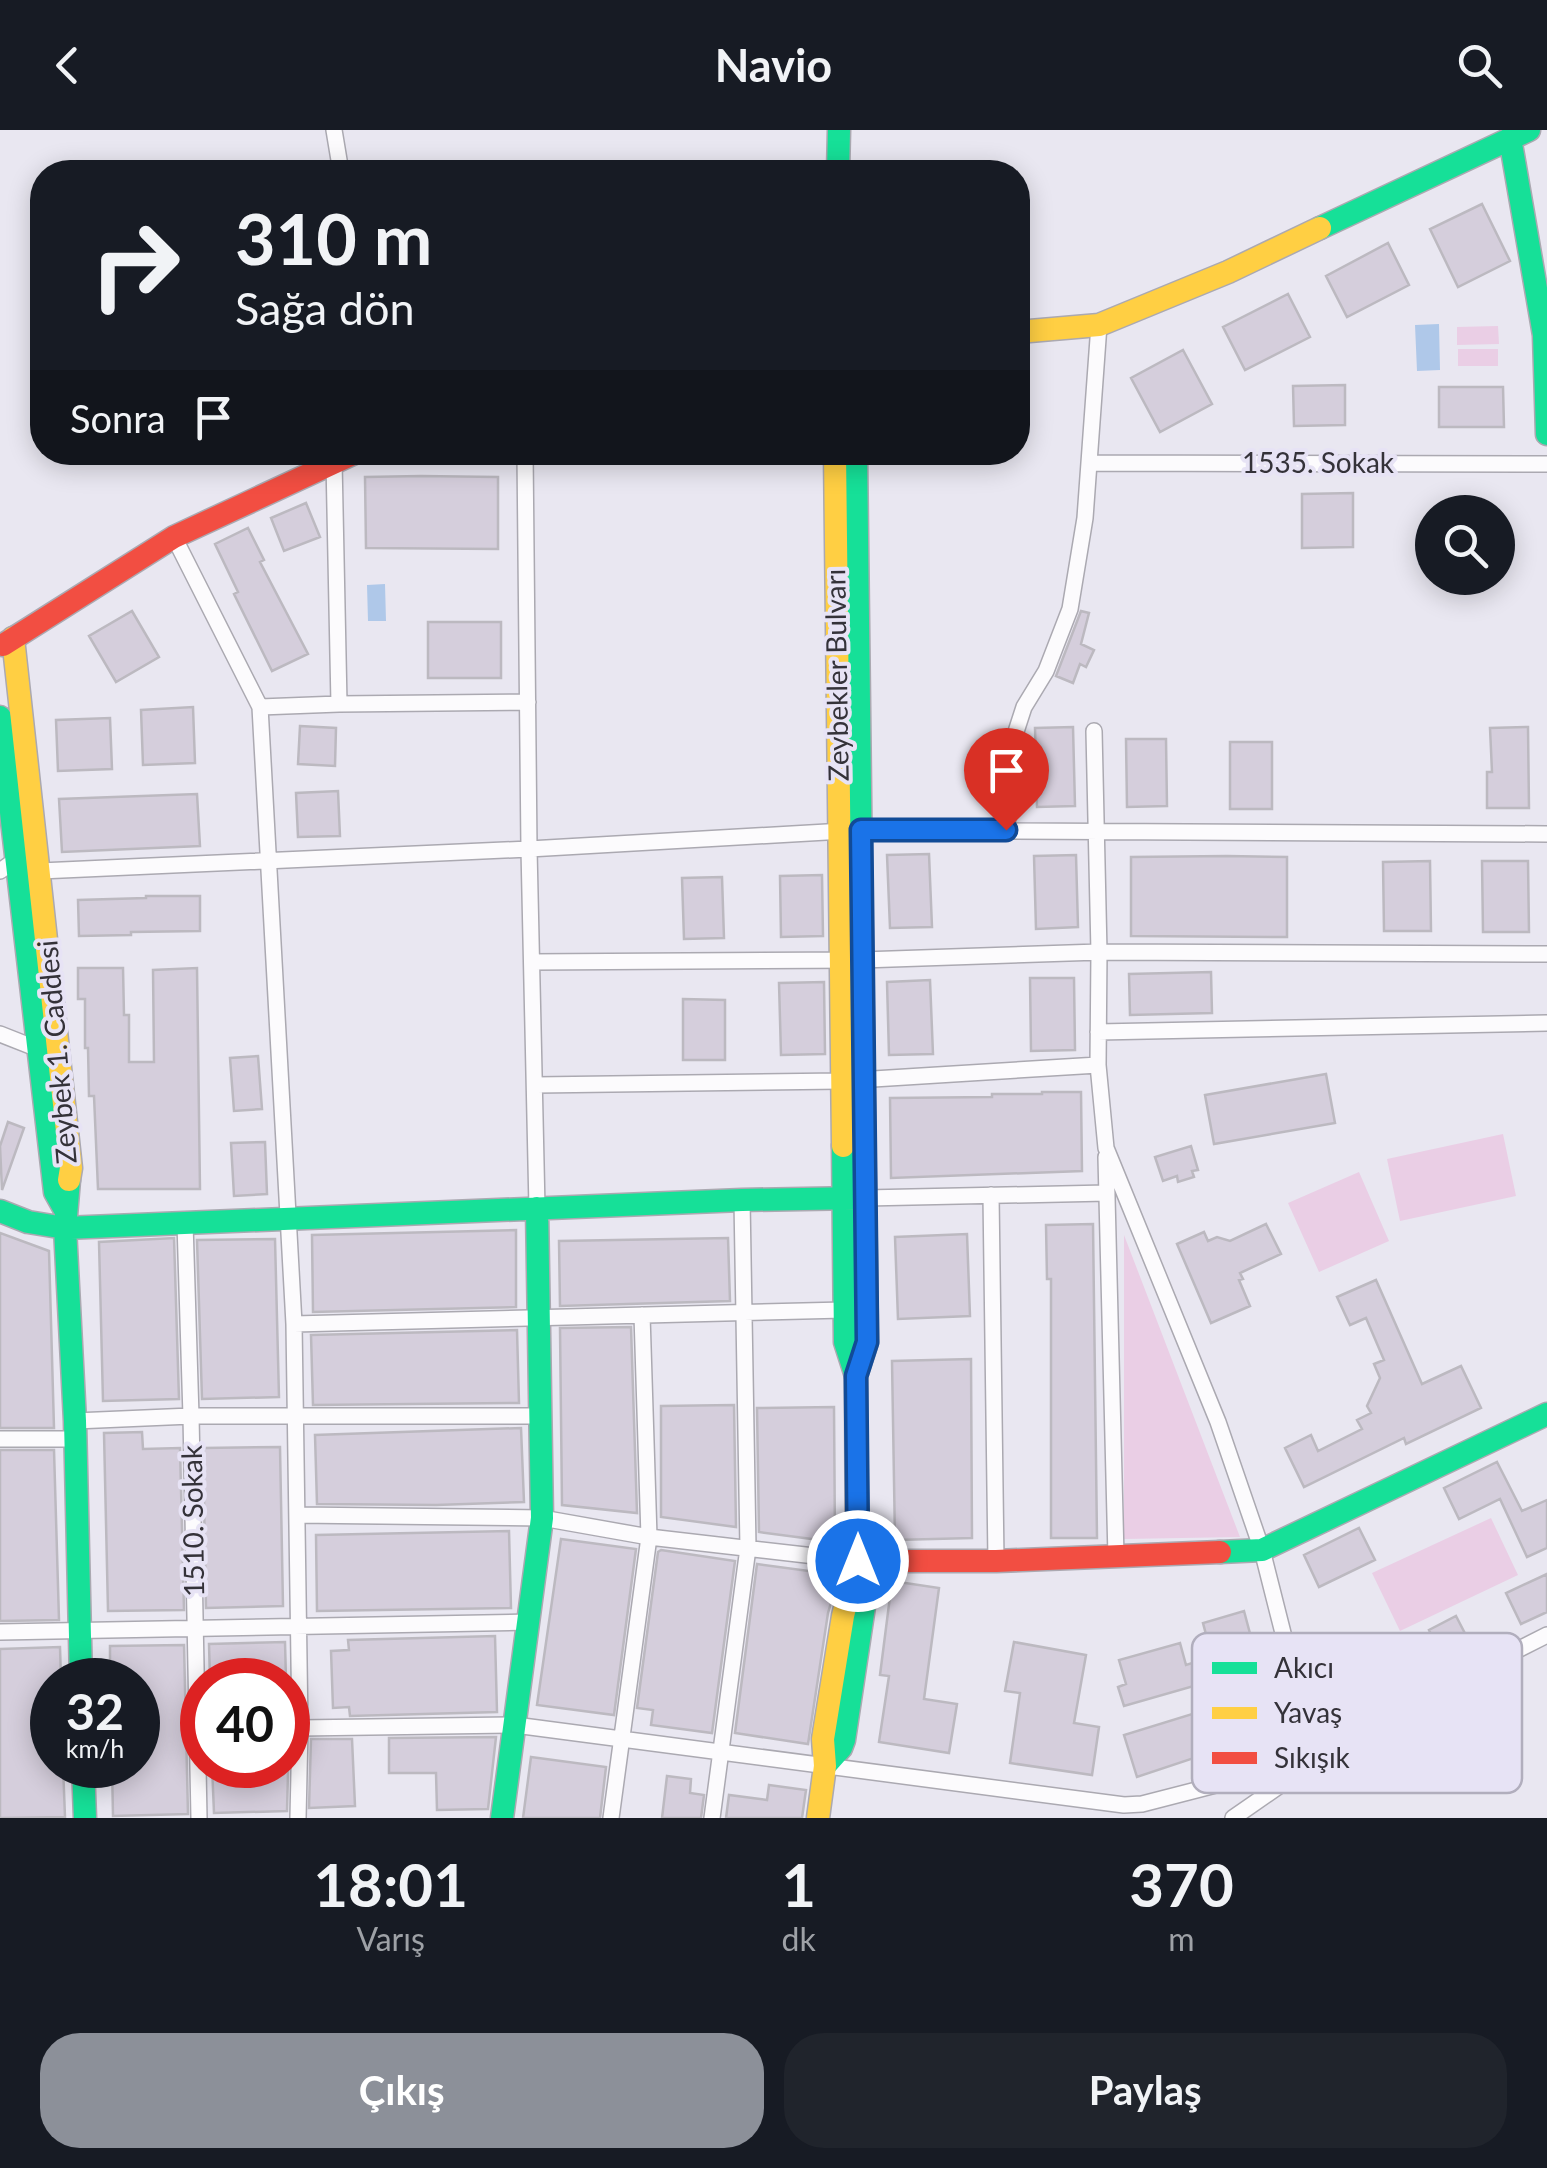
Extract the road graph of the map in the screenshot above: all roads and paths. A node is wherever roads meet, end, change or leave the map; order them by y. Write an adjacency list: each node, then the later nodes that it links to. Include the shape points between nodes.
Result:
1 (334, 130): 5 (street)
2 (839, 130): 6 (street)
3 (854, 130): 7 (street)
4 (1520, 134): 8 (street, via 1228,272); 10 (street)
5 (339, 160)
6 (838, 160)
7 (854, 160)
8 (1098, 325): 9 (street); 12 (street)
9 (1030, 331)
10 (1545, 335): 11 (street)
11 (1547, 434)
12 (1089, 463): 13 (street, 1535. Sokak); 27 (street, via 1070,609 1012,744)
13 (1547, 464)
14 (327, 465): 19 (street)
15 (346, 465): 23 (street)
16 (525, 465): 22 (street)
17 (836, 465): 20 (street, Zeybekler Bulvarı)
18 (855, 465): 20 (street, Zeybekler Bulvarı)
19 (174, 537): 21 (street); 24 (street)
20 (847, 580): 29 (street, Zeybekler Bulvarı)
21 (6, 643): 34 (street, Zeybek 1. Caddesi)
22 (528, 702): 23 (street); 31 (street)
23 (339, 704): 24 (street)
24 (260, 707): 32 (street)
25 (0, 717): 33 (street, Zeybek 1. Caddesi)
26 (1094, 730): 28 (street)
27 (1006, 830): 28 (street); 29 (street)
28 (1097, 830): 30 (street); 35 (street)
29 (850, 831): 31 (street); 37 (street, Zeybekler Bulvarı)
30 (1547, 834)
31 (529, 849): 32 (street); 38 (street)
32 (268, 860): 34 (street); 54 (street)
33 (8, 865): 42 (street, Zeybek 1. Caddesi)
34 (40, 871): 53 (street, Zeybek 1. Caddesi, via 70,1168)
35 (1099, 952): 36 (street); 37 (street); 40 (street)
36 (1547, 954)
37 (851, 959): 38 (street); 44 (street, Zeybekler Bulvarı)
38 (532, 962): 45 (street)
39 (1547, 1023): 40 (street)
40 (1098, 1032): 43 (street)
41 (0, 1034): 42 (street)
42 (38, 1049): 53 (street, Zeybek 1. Caddesi, via 54,1192)
43 (1098, 1065): 44 (street); 46 (street)
44 (853, 1080): 45 (street); 49 (street, Zeybekler Bulvarı)
45 (536, 1085): 51 (street)
46 (1106, 1148): 47 (street); 72 (street, via 1218,1422)
47 (1107, 1194): 48 (street); 73 (street)
48 (990, 1195): 49 (street); 74 (street)
49 (854, 1198): 50 (street); 56 (street, Zeybekler Bulvarı); 61 (street, Zeybekler Bulvarı, via 867,1342)
50 (742, 1200): 51 (street); 58 (street)
51 (537, 1208): 54 (street); 59 (street)
52 (0, 1211): 53 (street, via 28,1222)
53 (65, 1219): 55 (street); 66 (street)
54 (288, 1220): 55 (street); 60 (street)
55 (185, 1223): 64 (street, 1510. Sokak)
56 (844, 1310): 58 (street); 61 (street, Zeybekler Bulvarı, via 844,1342)
57 (642, 1314): 58 (street); 59 (street); 70 (street)
58 (744, 1314): 71 (street)
59 (538, 1317): 60 (street); 65 (street)
60 (294, 1324): 63 (street)
61 (856, 1376): 75 (street, Zeybekler Bulvarı)
62 (1547, 1414): 72 (street)
63 (295, 1415): 64 (street); 65 (street); 68 (street)
64 (192, 1416): 66 (street); 78 (street, 1510. Sokak)
65 (540, 1416): 69 (street)
66 (75, 1430): 67 (street); 79 (street)
67 (0, 1440)
68 (296, 1516): 69 (street); 77 (street)
69 (542, 1518): 70 (street); 76 (street)
70 (650, 1537): 71 (street); 88 (street)
71 (748, 1548): 75 (street); 89 (street)
72 (1262, 1550): 73 (street); 81 (street)
73 (1116, 1556): 74 (street)
74 (996, 1561): 75 (street)
75 (857, 1568): 90 (street, Zeybekler Bulvarı, via 823,1739)
76 (530, 1622): 77 (street); 86 (street)
77 (298, 1625): 78 (street); 85 (street)
78 (195, 1628): 79 (street); 97 (street, 1510. Sokak)
79 (79, 1631): 80 (street); 84 (street)
80 (0, 1632)
81 (1283, 1633)
82 (1547, 1634): 83 (street)
83 (1522, 1647)
84 (80, 1658)
85 (299, 1658)
86 (515, 1725): 87 (street); 88 (street); 99 (street)
87 (310, 1728)
88 (622, 1739): 89 (street); 100 (street)
89 (720, 1753): 90 (street); 101 (street)
90 (825, 1766): 95 (street); 102 (street, Zeybekler Bulvarı)
91 (84, 1788): 96 (street)
92 (299, 1788): 98 (street)
93 (1203, 1793): 95 (street)
94 (1269, 1793): 103 (street)
95 (1142, 1811)
96 (85, 1818)
97 (199, 1818)
98 (298, 1818)
99 (502, 1818)
100 (610, 1818)
101 (712, 1818)
102 (818, 1818)
103 (1233, 1818)

